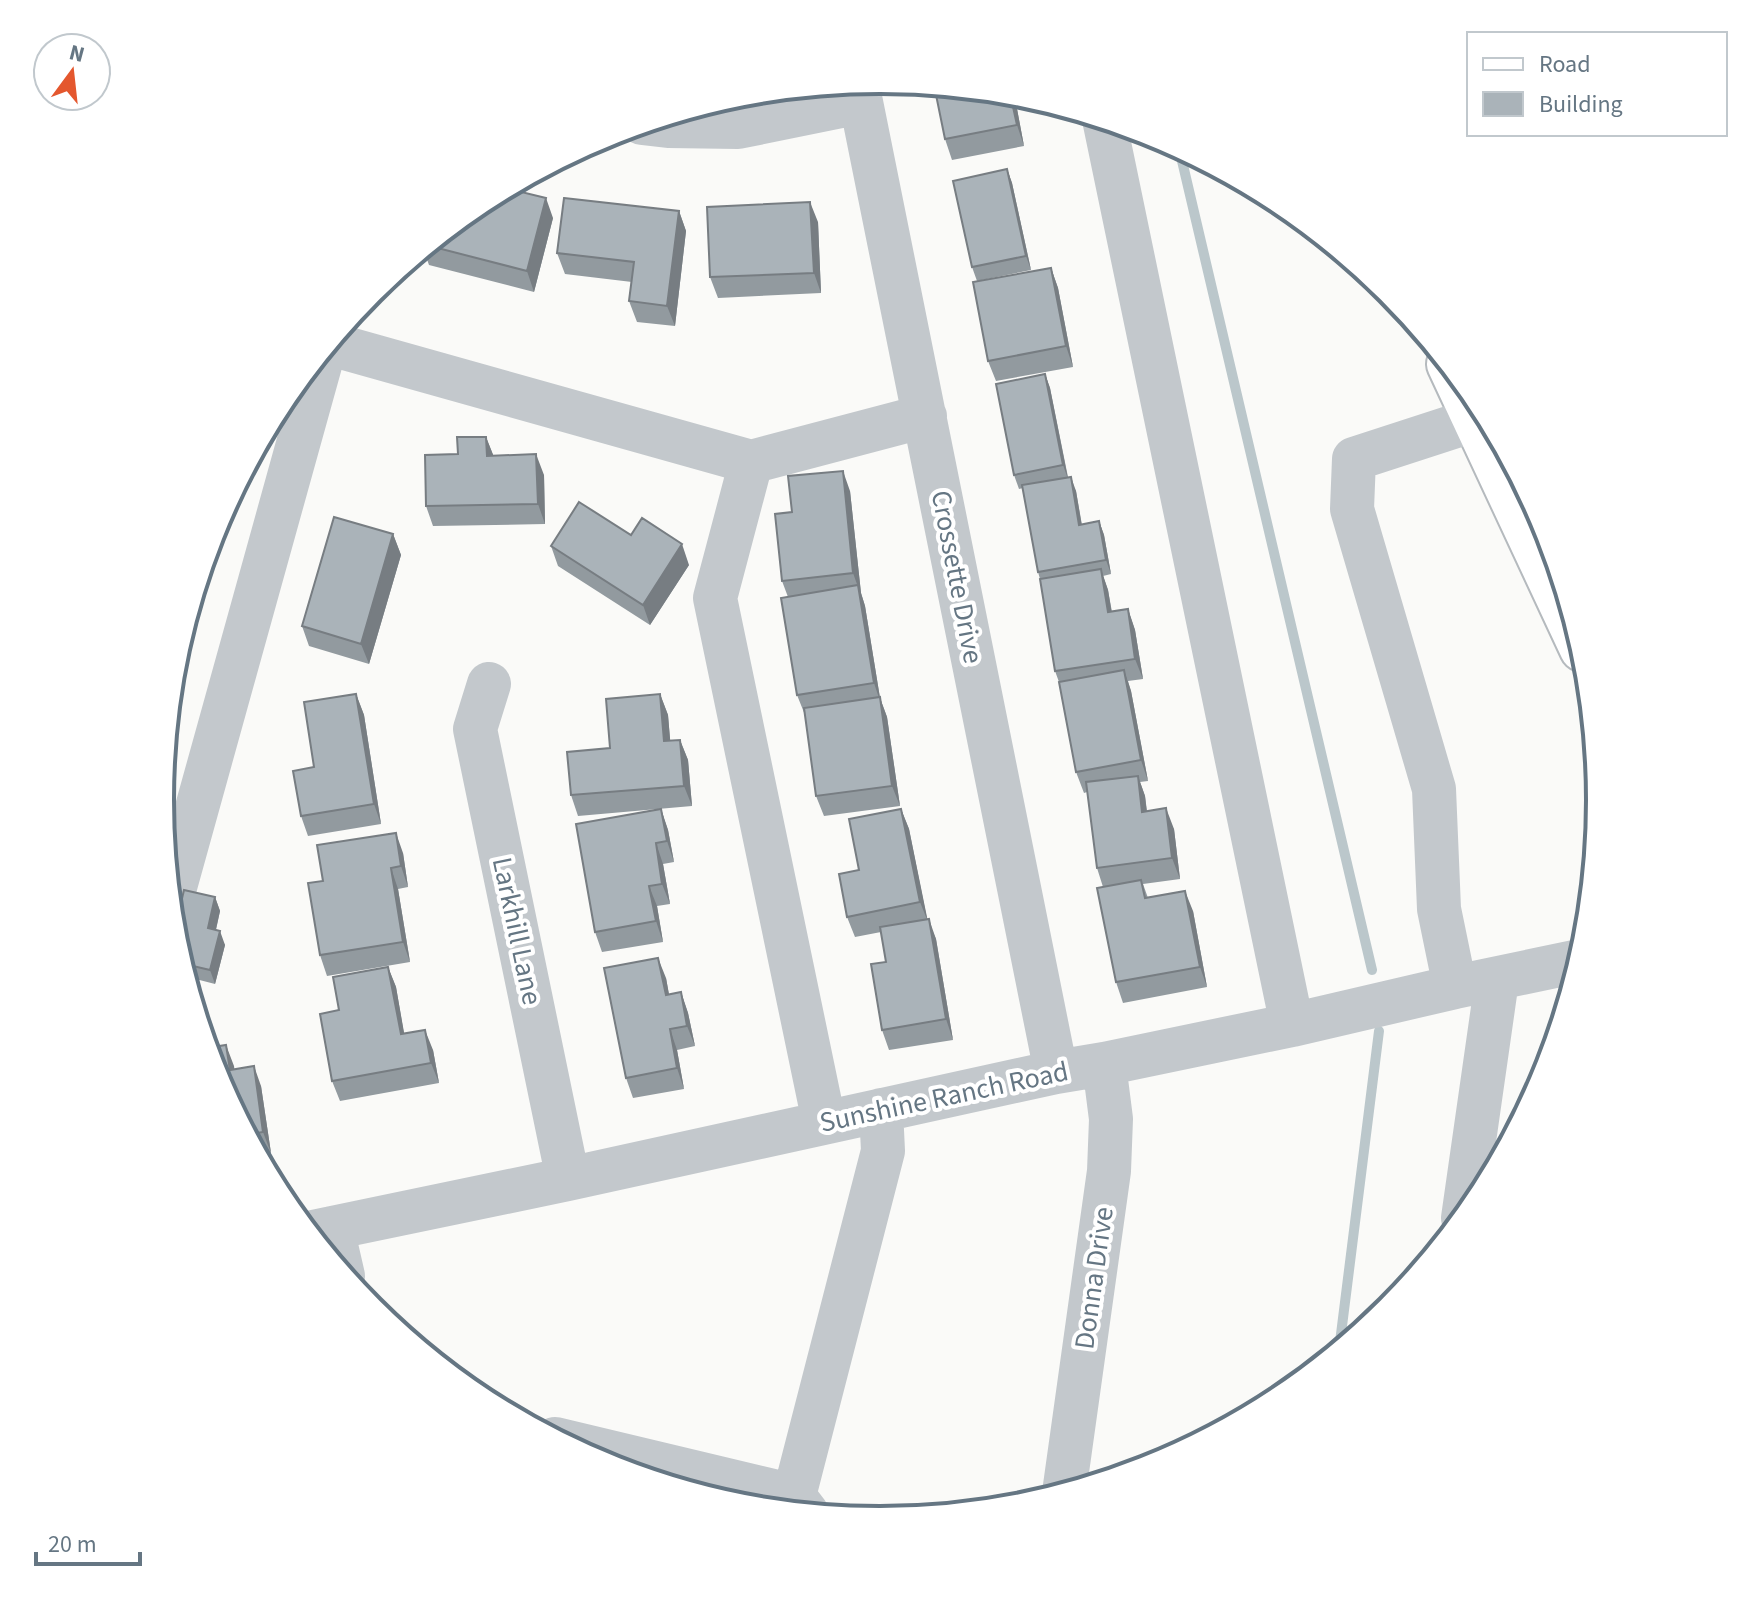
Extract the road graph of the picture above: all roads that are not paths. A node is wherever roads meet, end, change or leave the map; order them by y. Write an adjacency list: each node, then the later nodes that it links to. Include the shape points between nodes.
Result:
1 (847, 95): 3 (street, via 738,127)
2 (860, 95): 7 (street, Crossette Drive)
3 (670, 126)
4 (1107, 131): 16 (street)
5 (338, 348): 9 (street)
6 (319, 370): 12 (street)
7 (925, 416): 9 (street); 18 (street, Crossette Drive)
8 (1474, 420): 10 (main road); 15 (street, via 1354,459 1352,509 1434,789 1439,909)
9 (751, 462): 20 (street, via 715,598)
10 (1551, 583)
11 (489, 684): 21 (street, Larkhill Lane, via 475,729)
12 (178, 876)
13 (1566, 964): 14 (street, Sunshine Ranch Road)
14 (1497, 980): 15 (street, Sunshine Ranch Road); 22 (street)
15 (1455, 987): 16 (street, Sunshine Ranch Road)
16 (1292, 1025): 17 (street, Sunshine Ranch Road)
17 (1104, 1064): 18 (street, Sunshine Ranch Road); 25 (street, Donna Drive, via 1111,1119 1109,1171)
18 (1056, 1072): 19 (street, Sunshine Ranch Road)
19 (881, 1110): 20 (street, Sunshine Ranch Road); 27 (street, via 883,1151)
20 (824, 1122): 21 (street, Sunshine Ranch Road)
21 (568, 1179): 23 (street, Sunshine Ranch Road)
22 (1467, 1193)
23 (320, 1230)
24 (619, 1456): 26 (street)
25 (1066, 1481)
26 (784, 1499)
27 (802, 1501)

